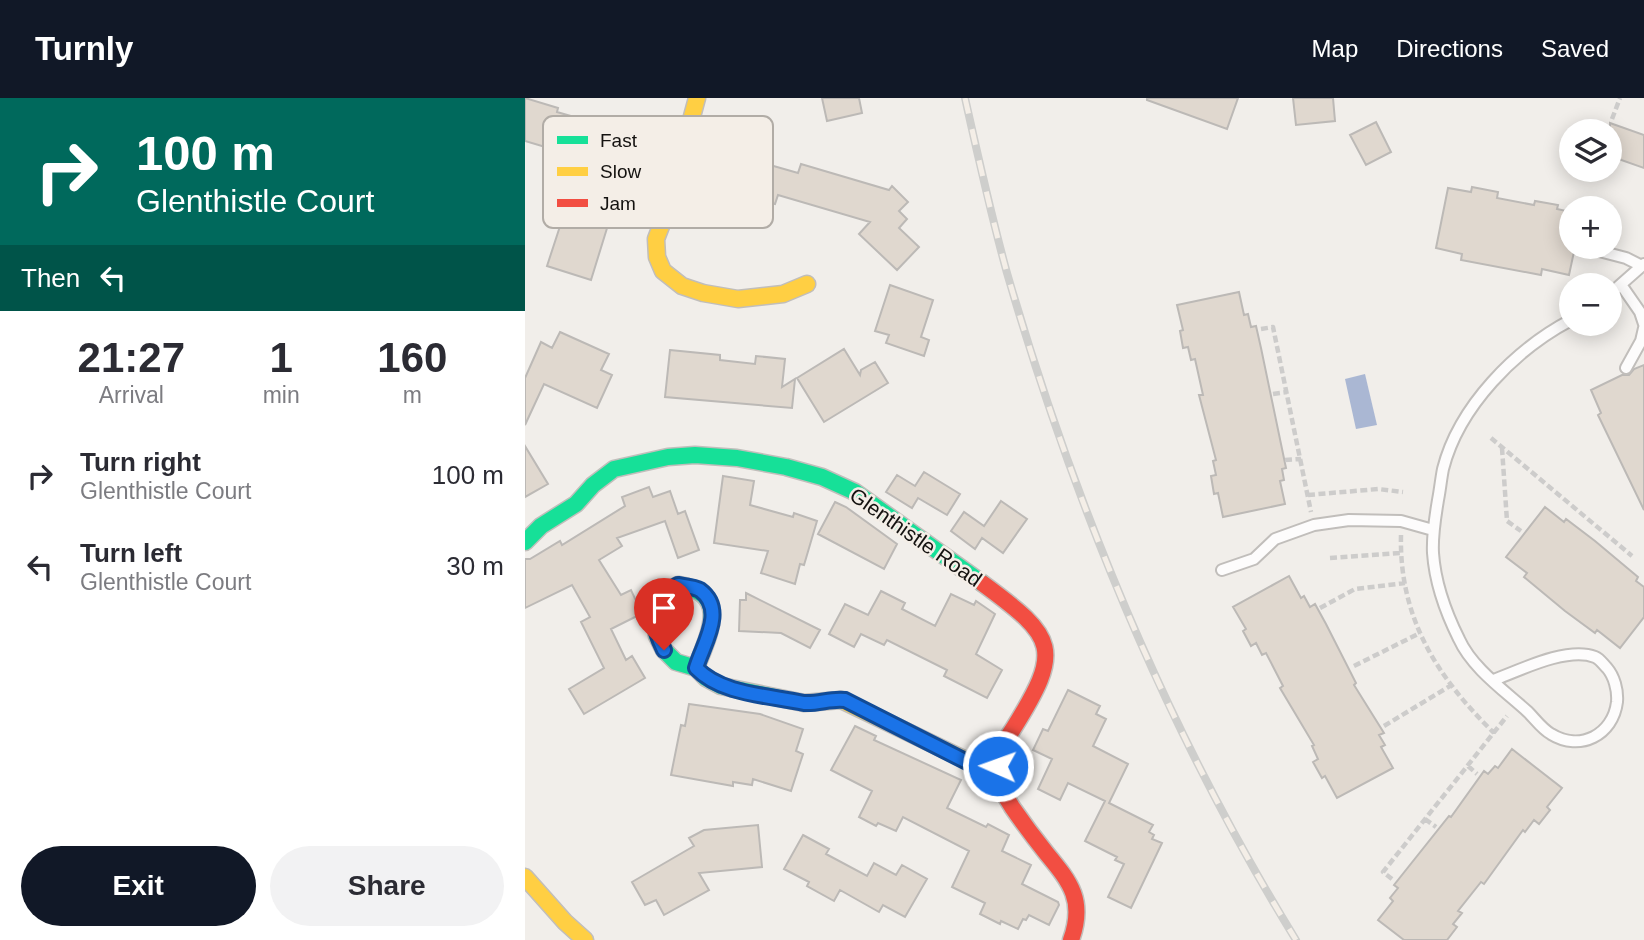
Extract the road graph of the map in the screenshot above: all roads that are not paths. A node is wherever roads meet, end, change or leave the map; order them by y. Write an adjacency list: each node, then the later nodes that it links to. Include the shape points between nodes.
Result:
1 (697, 98): 2 (street)
2 (692, 116)
3 (660, 228): 6 (street, via 657,257 663,271 682,286 738,299 783,294)
4 (1622, 257): 5 (lane)
5 (1643, 265): 7 (lane)
6 (807, 284)
7 (1622, 286): 8 (lane)
8 (1644, 326): 10 (lane)
9 (1559, 328): 11 (lane, via 1507,368 1467,415 1444,467)
10 (1626, 368)
11 (1433, 530): 13 (lane, via 1401,521 1314,525 1275,539 1254,559); 15 (lane, via 1440,590 1459,641)
12 (525, 541): 16 (street, Glenthistle Road, via 614,469 642,461 695,455 737,458 822,477 855,492 1026,615 1042,635 1047,645 1046,665 1004,744)
13 (1222, 570)
14 (696, 668): 14 (street, via 713,623 712,606 699,589 678,585 661,596 654,616 657,636 676,662); 16 (street, via 721,686 804,703 845,700)
15 (1494, 680): 15 (lane, via 1549,659 1577,653 1597,657 1613,675 1618,699 1614,717 1597,737 1578,743 1551,735)
16 (997, 775): 19 (street, via 1004,794 1076,895)
17 (525, 877): 18 (street)
18 (585, 940)
19 (1071, 940)

